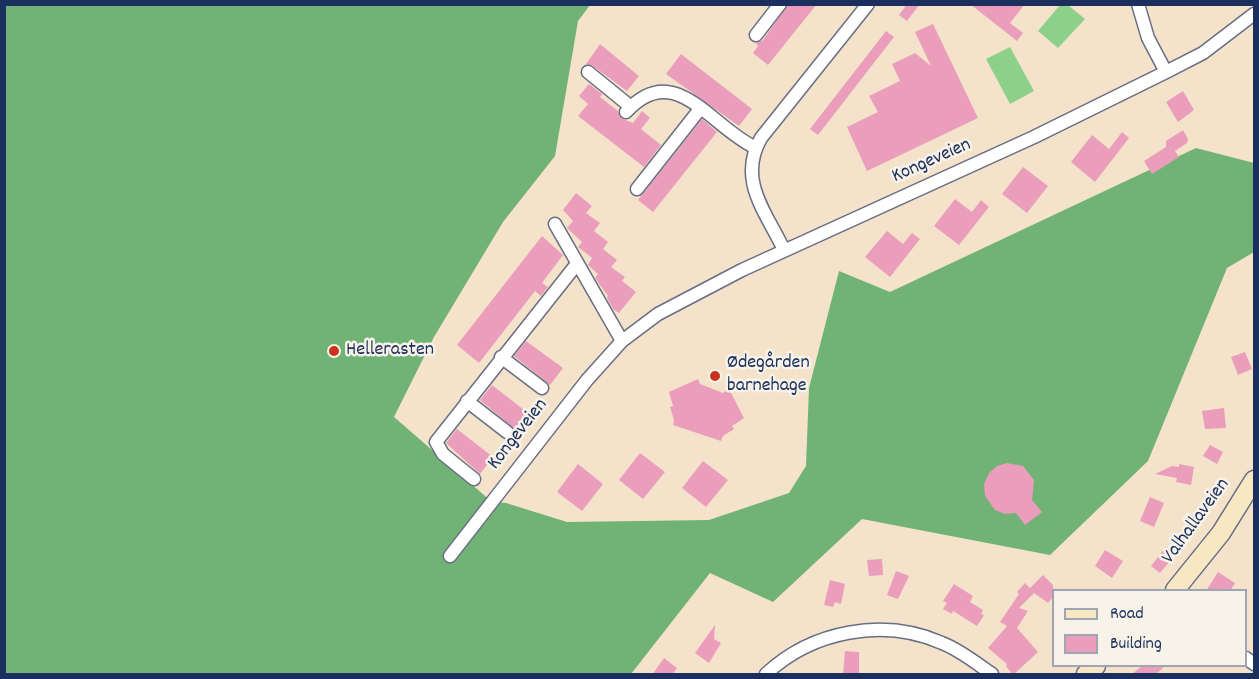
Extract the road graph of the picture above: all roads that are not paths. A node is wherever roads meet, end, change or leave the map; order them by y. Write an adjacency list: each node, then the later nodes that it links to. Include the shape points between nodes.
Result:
1 (780, 4): 5 (street)
2 (868, 4): 9 (street)
3 (1138, 4): 7 (street, via 1148,38)
4 (1254, 14): 7 (street, Kongeveien, via 1203,53)
5 (756, 35)
6 (588, 72): 8 (street, via 629,109 645,95 667,90 684,96)
7 (1166, 72): 12 (street, Kongeveien, via 1034,137)
8 (700, 109): 9 (street); 10 (street)
9 (756, 148): 12 (street, via 750,170 754,190)
10 (637, 189)
11 (555, 224): 13 (street)
12 (784, 250): 14 (street, Kongeveien, via 658,314)
13 (576, 265): 14 (street); 15 (street, Kongeveien)
14 (622, 341): 21 (street, Kongeveien)
15 (501, 357): 16 (street, Kongeveien); 17 (street, Kongeveien)
16 (542, 388)
17 (467, 401): 18 (street, Kongeveien); 19 (street, Kongeveien, via 436,442 443,454)
18 (507, 432)
19 (474, 479)
20 (1254, 480): 22 (street, Valhallaveien, via 1221,533)
21 (450, 556)
22 (1177, 589)
23 (766, 675): 24 (street, via 787,657 818,641 880,630 935,640)
24 (992, 675)

